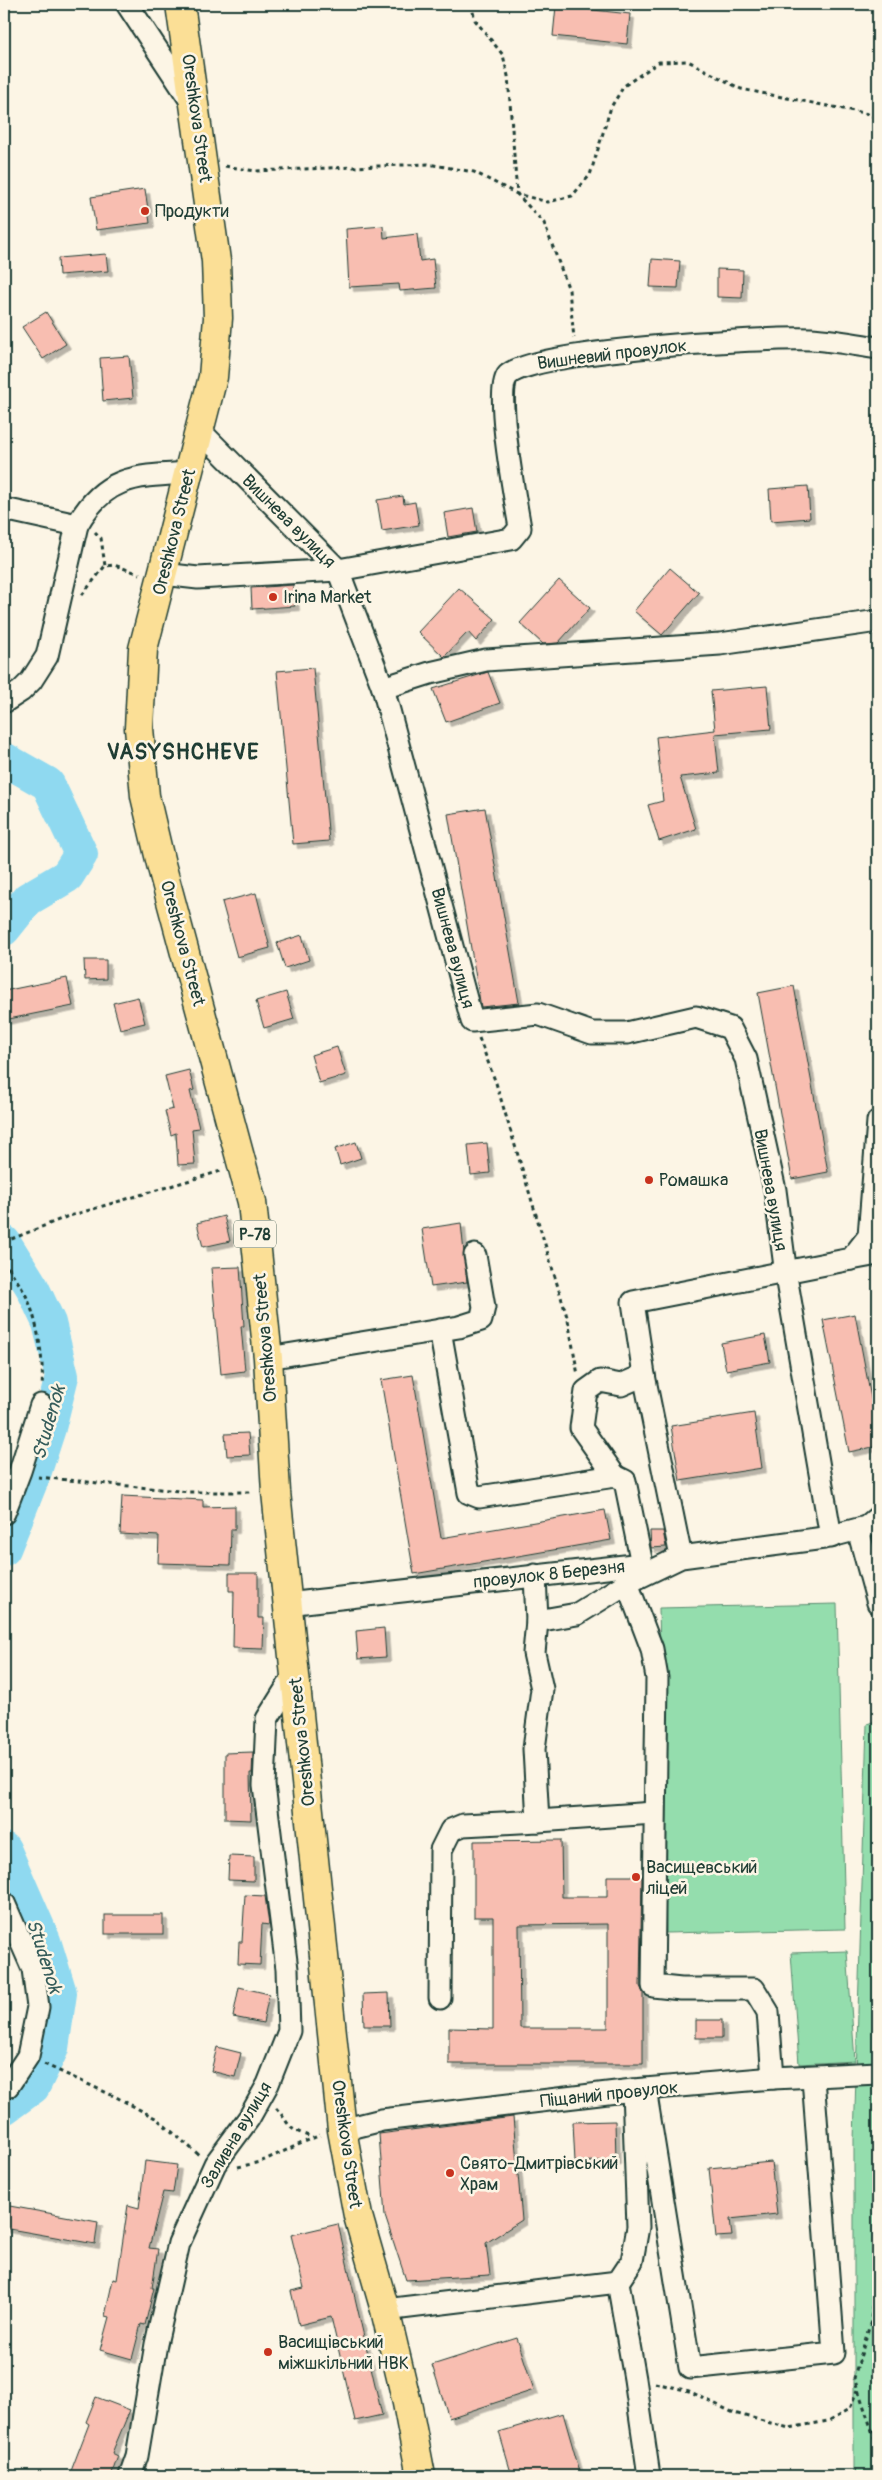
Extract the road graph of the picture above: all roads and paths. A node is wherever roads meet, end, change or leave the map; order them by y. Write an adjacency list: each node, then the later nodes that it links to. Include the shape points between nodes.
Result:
1 (127, 4): 4 (street)
2 (180, 4): 4 (main road, Oreshkova Street / Р-78)
3 (471, 4): 7 (path, via 475,20 503,55 508,76)
4 (196, 110): 6 (main road, Oreshkova Street / Р-78)
5 (878, 120): 7 (path, via 870,114 741,89 688,61 659,62 624,86 611,107 590,175 572,196 548,202)
6 (203, 162): 7 (path, via 254,171 428,164 474,172); 10 (main road, Oreshkova Street / Р-78, via 216,261 218,318 213,377)
7 (517, 194): 9 (path, via 544,223 569,290)
8 (878, 348): 9 (street, Вишневий провулок, via 812,339 742,340)
9 (576, 356): 15 (street, Вишневий провулок, via 522,366 507,375 502,390 508,456 520,528 510,539)
10 (200, 431): 11 (main road, Oreshkova Street / Р-78); 15 (street, Вишнева вулиця)
11 (189, 473): 13 (street, via 142,476 121,483 88,505); 16 (main road, Oreshkova Street / Р-78)
12 (4, 509): 13 (street)
13 (78, 525): 14 (path, via 90,528 101,538); 17 (street)
14 (105, 566): 16 (path, via 114,565 138,574); 17 (path, via 82,595)
15 (338, 570): 16 (street, Вишневий провулок, via 198,578); 19 (street, Вишнева вулиця)
16 (163, 574): 23 (main road, Oreshkova Street / Р-78, via 144,649 139,728 146,796 161,864)
17 (60, 606): 20 (street, via 52,642 40,669 21,691)
18 (878, 621): 19 (street, via 720,644 486,660 430,672)
19 (382, 688): 21 (street, Вишнева вулиця)
20 (4, 702)
21 (472, 1022): 29 (street, Вишнева вулиця, via 538,1014 592,1033 627,1033 696,1016 730,1028 746,1059 775,1190); 33 (path, via 496,1082 568,1320 579,1379)
22 (878, 1121): 28 (street, via 869,1236)
23 (242, 1162): 24 (path, via 215,1174 66,1217); 31 (main road, Oreshkova Street / Р-78, via 252,1202)
24 (4, 1242)
25 (878, 1254): 28 (street)
26 (475, 1255): 30 (street, via 484,1307 481,1320)
27 (4, 1260): 34 (path, via 28,1300 38,1340 43,1375)
28 (851, 1260): 29 (street)
29 (786, 1273): 32 (street, via 633,1302); 41 (street, Вишнева вулиця)
30 (440, 1330): 31 (street); 35 (street, via 470,1493 479,1498)
31 (268, 1358): 37 (main road, Oreshkova Street / Р-78)
32 (644, 1375): 33 (street, via 621,1385 600,1381); 42 (street)
33 (586, 1391): 35 (street, via 581,1428)
34 (40, 1405): 38 (street)
35 (615, 1476): 43 (street, via 625,1482)
36 (41, 1478): 37 (path, via 189,1492)
37 (276, 1492): 47 (main road, Oreshkova Street / Р-78)
38 (4, 1513)
39 (878, 1517): 40 (street, провулок 8 Березня)
40 (858, 1530): 41 (street, провулок 8 Березня); 46 (street)
41 (831, 1537): 42 (street, провулок 8 Березня)
42 (681, 1557): 45 (street, провулок 8 Березня)
43 (642, 1564): 44 (street, провулок 8 Березня); 45 (street, провулок 8 Березня)
44 (536, 1575): 47 (street, провулок 8 Березня); 48 (street)
45 (627, 1584): 48 (street, via 577,1614); 50 (street, via 652,1649 657,1678)
46 (878, 1603)
47 (287, 1604): 49 (main road, Oreshkova Street / Р-78)
48 (537, 1621): 51 (street, via 534,1653 542,1689 534,1749)
49 (294, 1676): 60 (street, Заливна вулиця, via 267,1719 264,1785 287,1968 289,2030); 61 (main road, Oreshkova Street / Р-78, via 329,1981)
50 (654, 1814): 51 (street); 56 (street, via 653,1986 754,1989 768,2012)
51 (538, 1821): 53 (street, via 462,1825 451,1830 441,1850)
52 (4, 1903): 58 (street, via 33,1969 38,2007 28,2056)
53 (440, 1998)
54 (54, 2070): 63 (path, via 157,2119 202,2158)
55 (878, 2073): 57 (street, Піщаний провулок)
56 (773, 2078): 57 (street, Піщаний провулок); 59 (street, Піщаний провулок)
57 (813, 2078): 59 (street, via 834,2353 690,2368)
58 (4, 2088)
59 (639, 2090): 61 (street, Піщаний провулок, via 382,2120); 65 (street, via 638,2227 632,2260)
60 (261, 2097): 62 (path, via 277,2109 287,2126); 63 (street, Заливна вулиця)
61 (342, 2130): 62 (path); 66 (main road, Oreshkova Street / Р-78, via 358,2216)
62 (313, 2137): 63 (path, via 260,2162 236,2167)
63 (215, 2164): 72 (street, Заливна вулиця, via 179,2243 156,2344 137,2456)
64 (878, 2234): 67 (path)
65 (618, 2282): 66 (street); 69 (street)
66 (385, 2310): 73 (main road, Oreshkova Street / Р-78)
67 (872, 2315): 68 (path); 70 (path, via 854,2378)
68 (878, 2333)
69 (635, 2379): 70 (path, via 689,2391 734,2413 789,2428 828,2421 850,2409); 74 (street)
70 (857, 2390): 71 (path)
71 (878, 2448)
72 (130, 2476)
73 (421, 2476)
74 (649, 2476)

